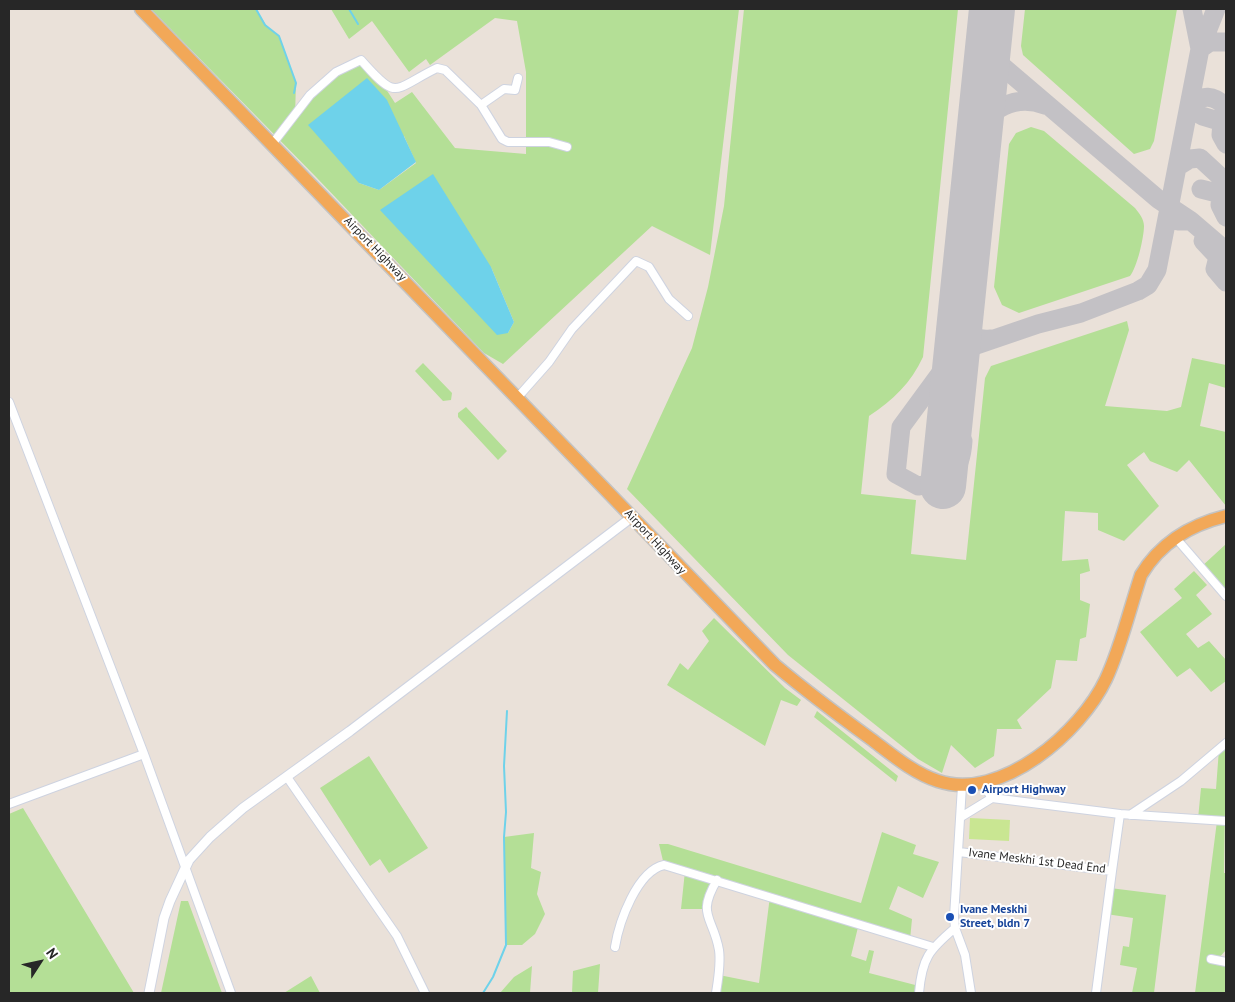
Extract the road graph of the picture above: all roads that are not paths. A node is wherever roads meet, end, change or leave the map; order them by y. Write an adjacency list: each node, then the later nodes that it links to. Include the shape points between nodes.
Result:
1 (141, 9): 4 (highway, Airport Highway)
2 (518, 78): 3 (street, via 515,90 504,89)
3 (481, 105): 4 (street, via 445,70 437,68 397,89 384,86 361,60 336,72 310,95); 5 (street, via 502,139 508,142 549,142)
4 (273, 144): 7 (highway, Airport Highway)
5 (567, 148)
6 (688, 316): 7 (street, via 669,299 649,267 636,262 572,329 549,362)
7 (518, 397): 10 (highway, Airport Highway)
8 (9, 402): 14 (street)
9 (1226, 516): 11 (highway, Airport Highway)
10 (632, 517): 15 (street); 17 (highway, Airport Highway, via 768,658 805,690 902,762 939,782)
11 (1175, 537): 12 (street); 16 (highway, Airport Highway, via 1150,560 1141,575 1106,678 1093,700 1075,722 1039,755 1004,775)
12 (1226, 596)
13 (1226, 743): 21 (street, via 1181,782)
14 (144, 754): 19 (street); 25 (street)
15 (287, 777): 25 (street, via 243,808 210,837 189,860); 35 (street, via 397,936)
16 (982, 783): 17 (highway, Airport Highway); 18 (street)
17 (962, 786): 22 (street)
18 (992, 798): 20 (street); 22 (street)
19 (9, 804)
20 (1120, 814): 21 (street); 26 (street)
21 (1130, 815): 23 (street)
22 (961, 817): 24 (street)
23 (1226, 821)
24 (959, 852): 26 (street, Ivane Meskhi 1st Dead End); 28 (street)
25 (185, 870): 33 (street, via 164,918); 34 (street)
26 (1112, 871): 39 (street, Ivane Meskhi 1st Dead End)
27 (717, 880): 29 (street, via 664,865 655,867 625,910); 30 (street); 36 (street, via 706,904 706,914 719,950)
28 (955, 928): 30 (street); 38 (street, via 965,955)
29 (615, 947)
30 (933, 947): 37 (street, via 923,964)
31 (1211, 959): 32 (street)
32 (1226, 962)
33 (149, 993)
34 (231, 993)
35 (424, 993)
36 (716, 993)
37 (919, 993)
38 (971, 993)
39 (1096, 993)

